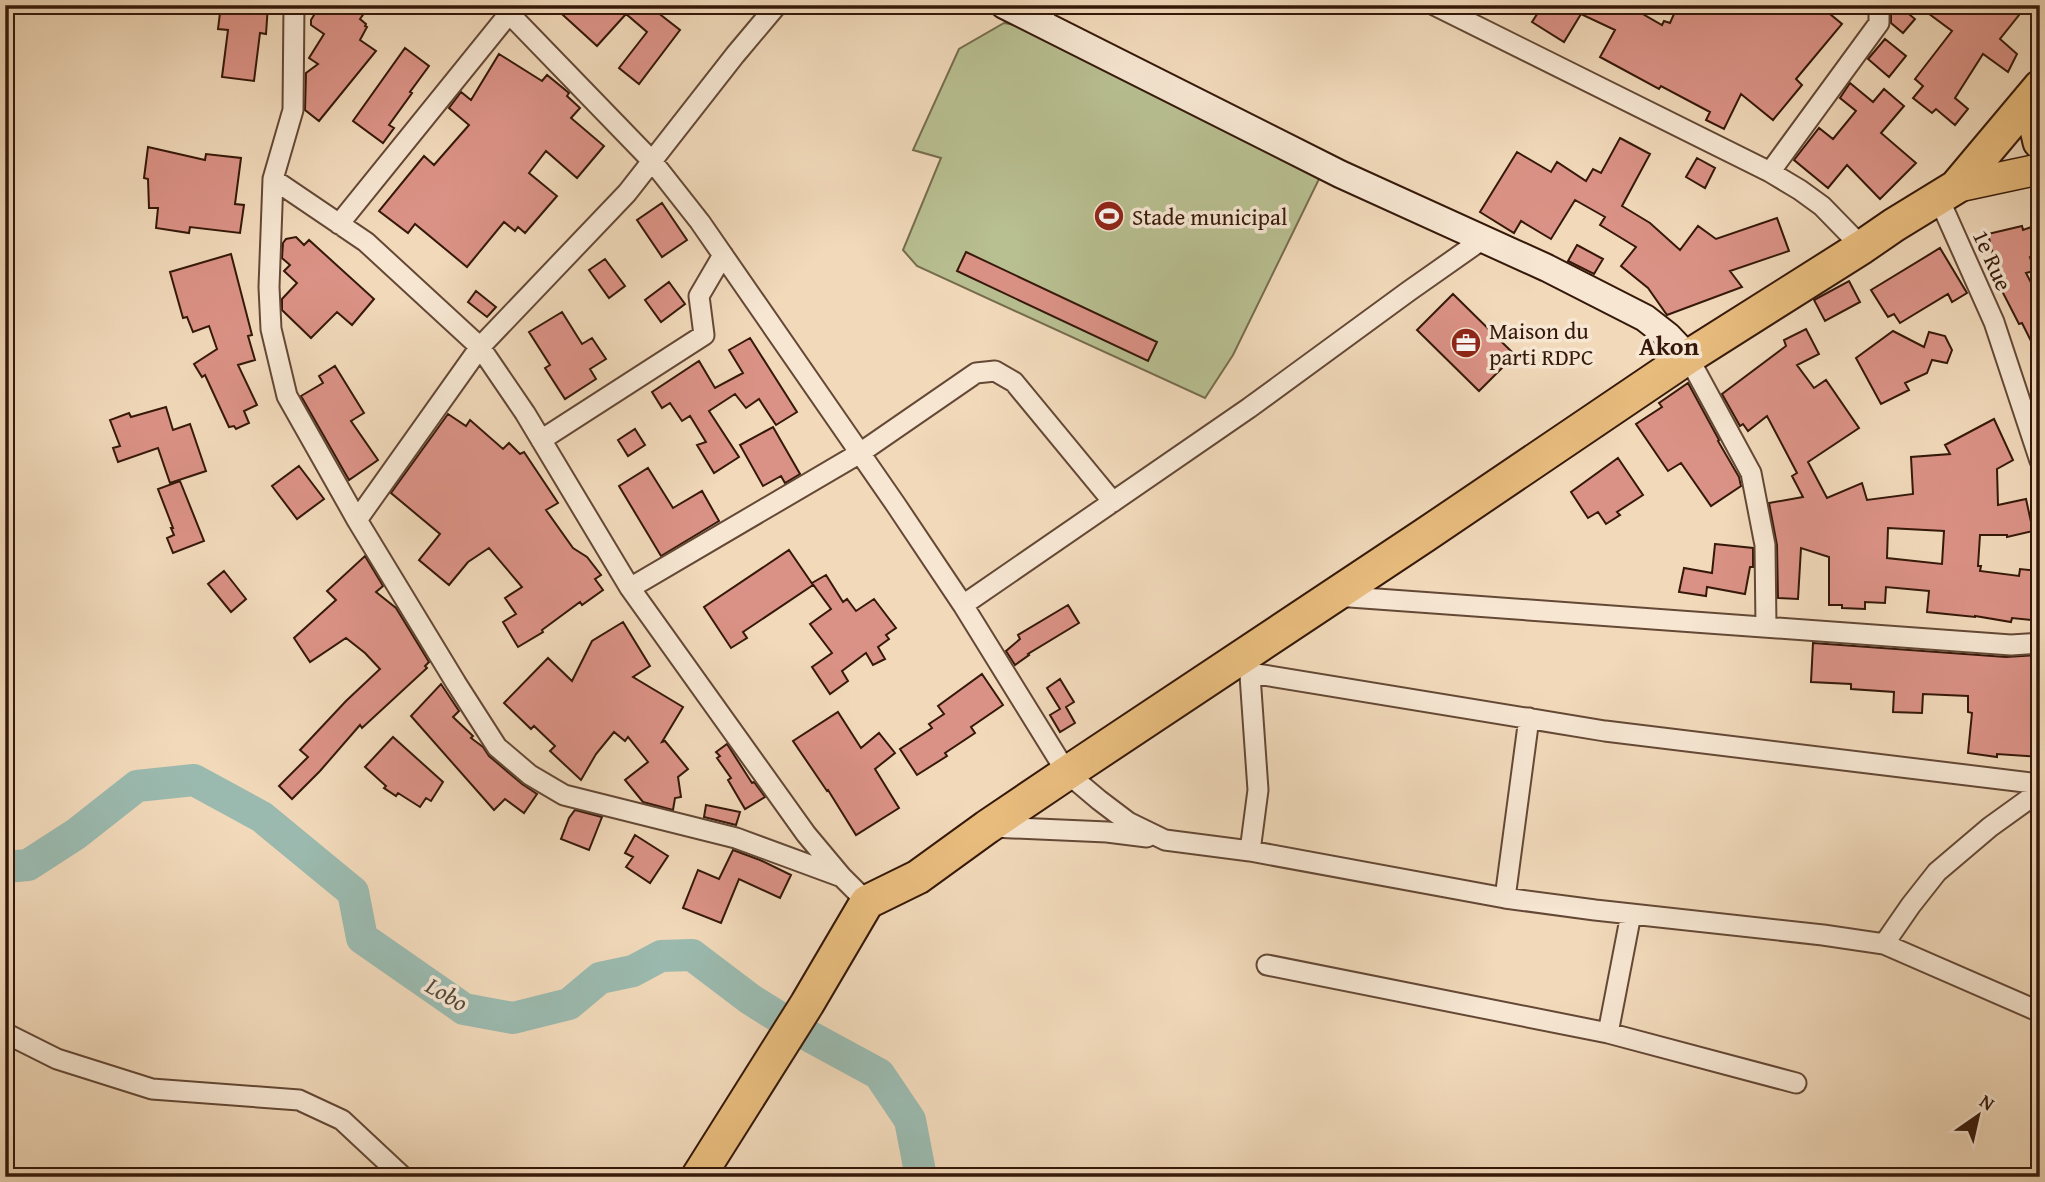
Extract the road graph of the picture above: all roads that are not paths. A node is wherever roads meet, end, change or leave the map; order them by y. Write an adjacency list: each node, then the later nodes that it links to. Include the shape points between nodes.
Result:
1 (294, 5): 13 (street, via 293,110)
2 (777, 5): 10 (street)
3 (1004, 5): 7 (street)
4 (1434, 5): 12 (street)
5 (1878, 5): 12 (street, via 1878,23)
6 (509, 8): 10 (street); 15 (street)
7 (1043, 14): 16 (street, via 1340,174)
8 (2035, 93): 9 (highway); 14 (highway)
9 (2040, 142)
10 (652, 161): 18 (street); 19 (street)
11 (2040, 169): 14 (main road)
12 (1769, 172): 17 (street, via 1822,206)
13 (273, 179): 15 (street); 25 (street, via 271,329 287,396)
14 (1948, 193): 17 (highway); 23 (street, 1e Rue)
15 (339, 224): 19 (street)
16 (1483, 239): 20 (street, via 1645,318); 24 (street)
17 (1862, 247): 20 (highway)
18 (723, 255): 21 (street, via 699,296 704,335); 22 (street)
19 (480, 346): 21 (street); 25 (street)
20 (1688, 357): 27 (highway); 29 (street, via 1751,473 1765,545)
21 (541, 440): 26 (street)
22 (860, 453): 24 (street, via 976,373 995,371 1014,382); 26 (street); 28 (street)
23 (2040, 461)
24 (1113, 502): 28 (street)
25 (357, 520): 39 (street, via 497,747 530,775 564,795 736,838)
26 (630, 588): 39 (street, via 806,834)
27 (1334, 596): 29 (street); 31 (highway)
28 (963, 605): 33 (street)
29 (1766, 627): 30 (street, via 2011,645)
30 (2040, 643)
31 (1249, 663): 32 (street); 33 (highway); 38 (street, via 1258,790)
32 (1529, 718): 34 (street); 40 (street)
33 (1067, 773): 36 (highway); 37 (street, via 1128,822)
34 (2040, 784)
35 (2040, 791): 43 (street, via 1937,872)
36 (987, 827): 37 (street, via 1107,832); 41 (highway, via 918,877)
37 (1165, 840): 38 (street)
38 (1250, 850): 40 (street)
39 (842, 877): 41 (street)
40 (1505, 898): 42 (street)
41 (867, 902): 50 (highway)
42 (1631, 914): 43 (street); 47 (street)
43 (1884, 944): 45 (street)
44 (1267, 965): 47 (street)
45 (2040, 1012)
46 (5, 1033): 49 (street, via 57,1059 152,1089 299,1100 342,1120)
47 (1608, 1033): 48 (street)
48 (1796, 1083)
49 (403, 1177)
50 (698, 1177)

